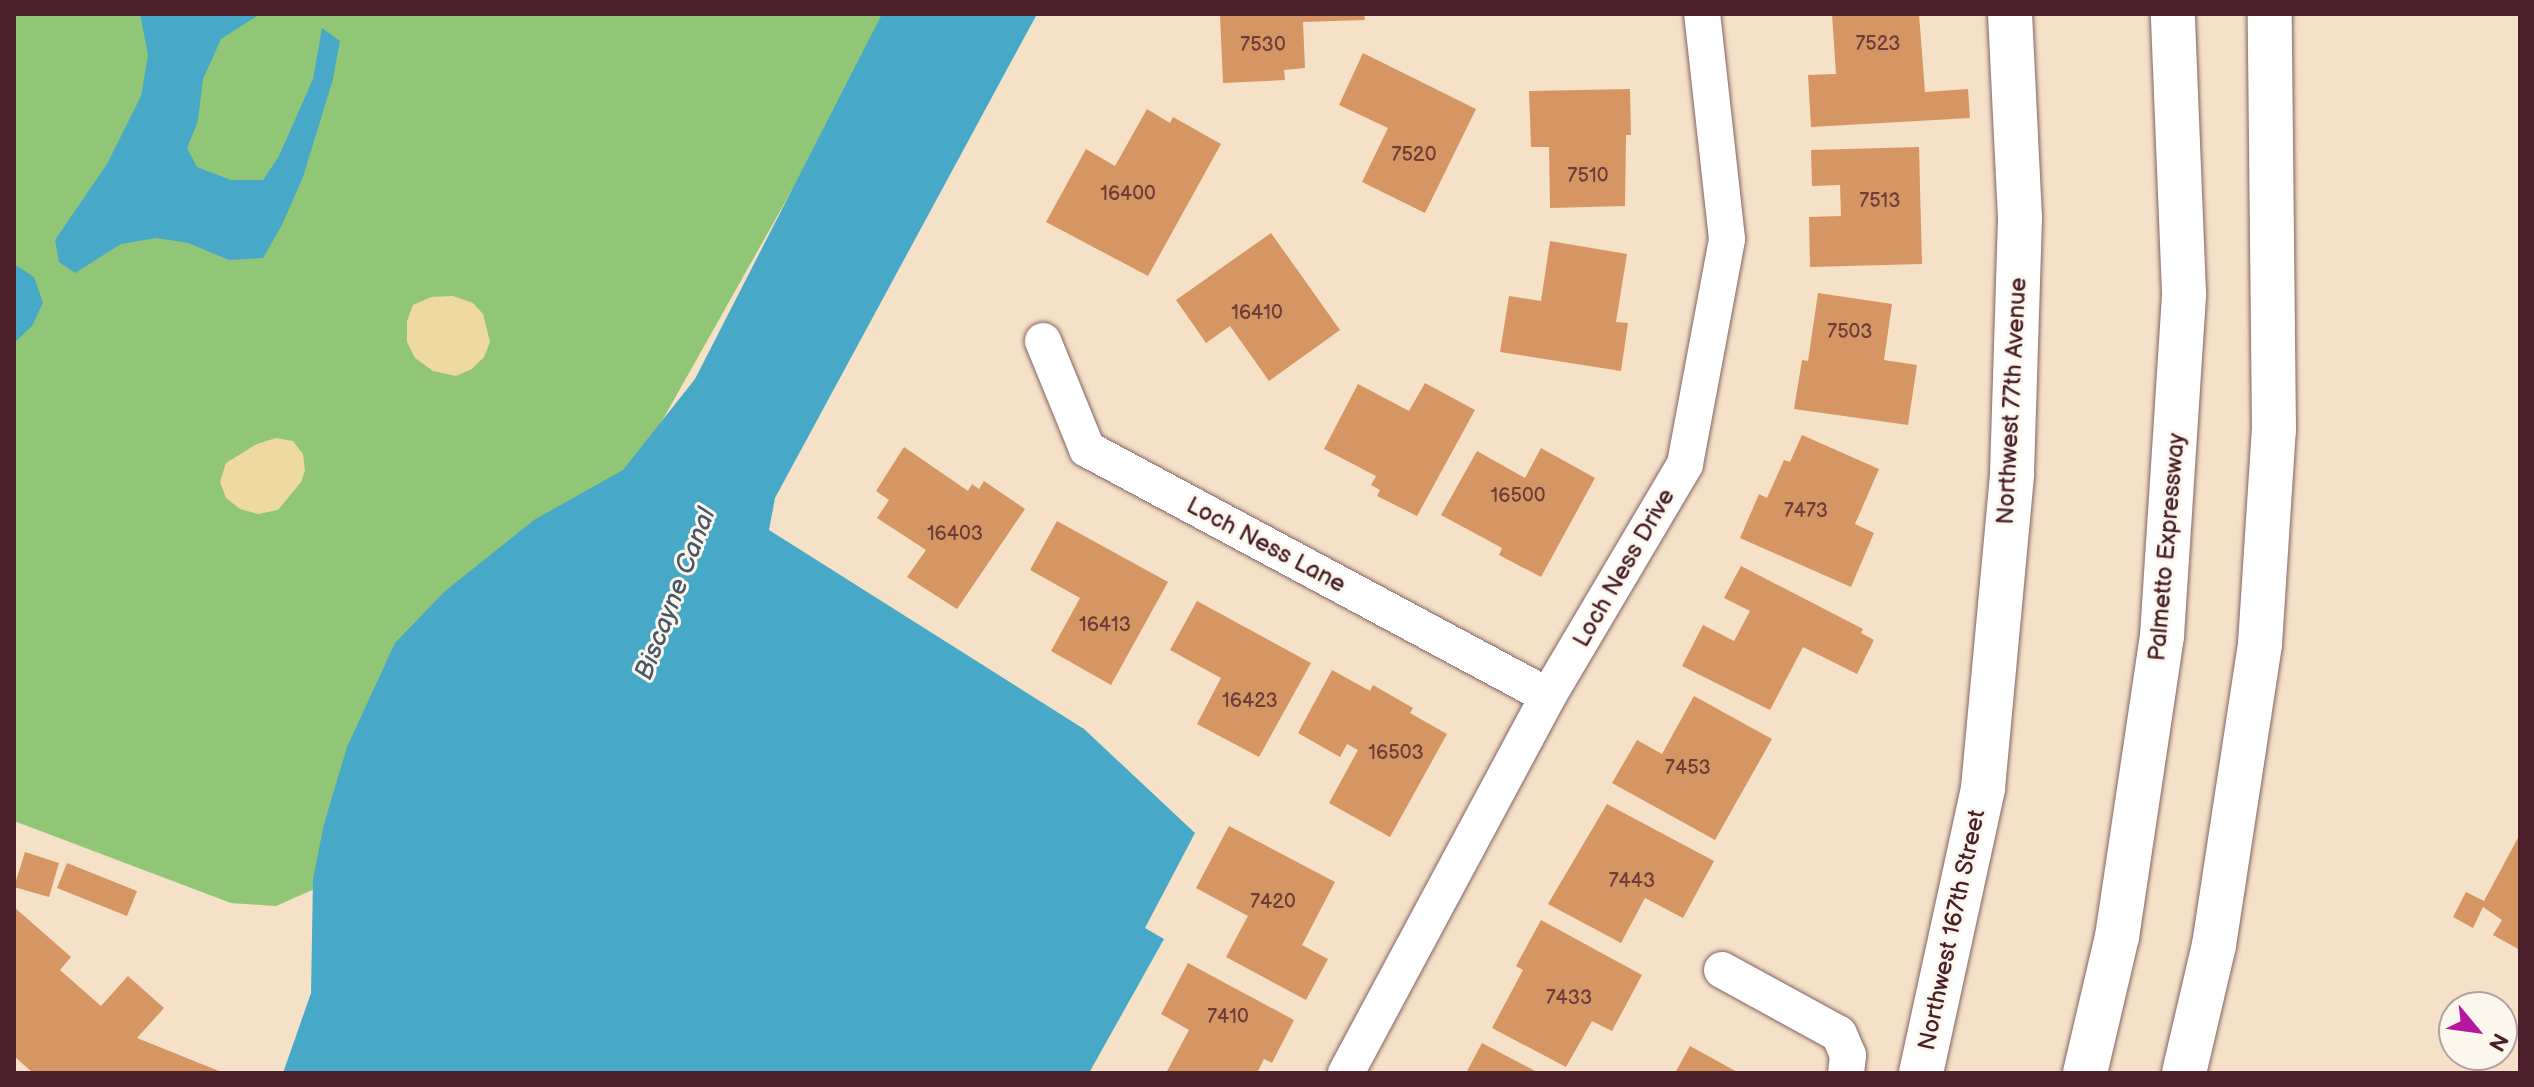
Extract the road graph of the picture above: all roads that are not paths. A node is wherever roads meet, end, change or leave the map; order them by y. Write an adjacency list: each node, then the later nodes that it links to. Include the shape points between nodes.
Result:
1 (1702, 14): 6 (street, Loch Ness Drive, via 1727,239 1685,464)
2 (2010, 14): 7 (main road, Northwest 77th Avenue, via 2020,218 2012,457)
3 (2173, 14): 12 (main road, Palmetto Expressway, via 2184,293 2162,636 2117,937)
4 (2270, 14): 13 (main road, via 2274,430 2260,644 2214,945)
5 (1043, 341): 6 (street, Loch Ness Lane, via 1087,449)
6 (1548, 696): 9 (street, Loch Ness Drive)
7 (1983, 788): 11 (main road, Northwest 167th Street)
8 (1722, 970): 10 (street, via 1839,1034 1848,1055)
9 (1346, 1073)
10 (1846, 1073)
11 (1921, 1073)
12 (2085, 1073)
13 (2184, 1073)

